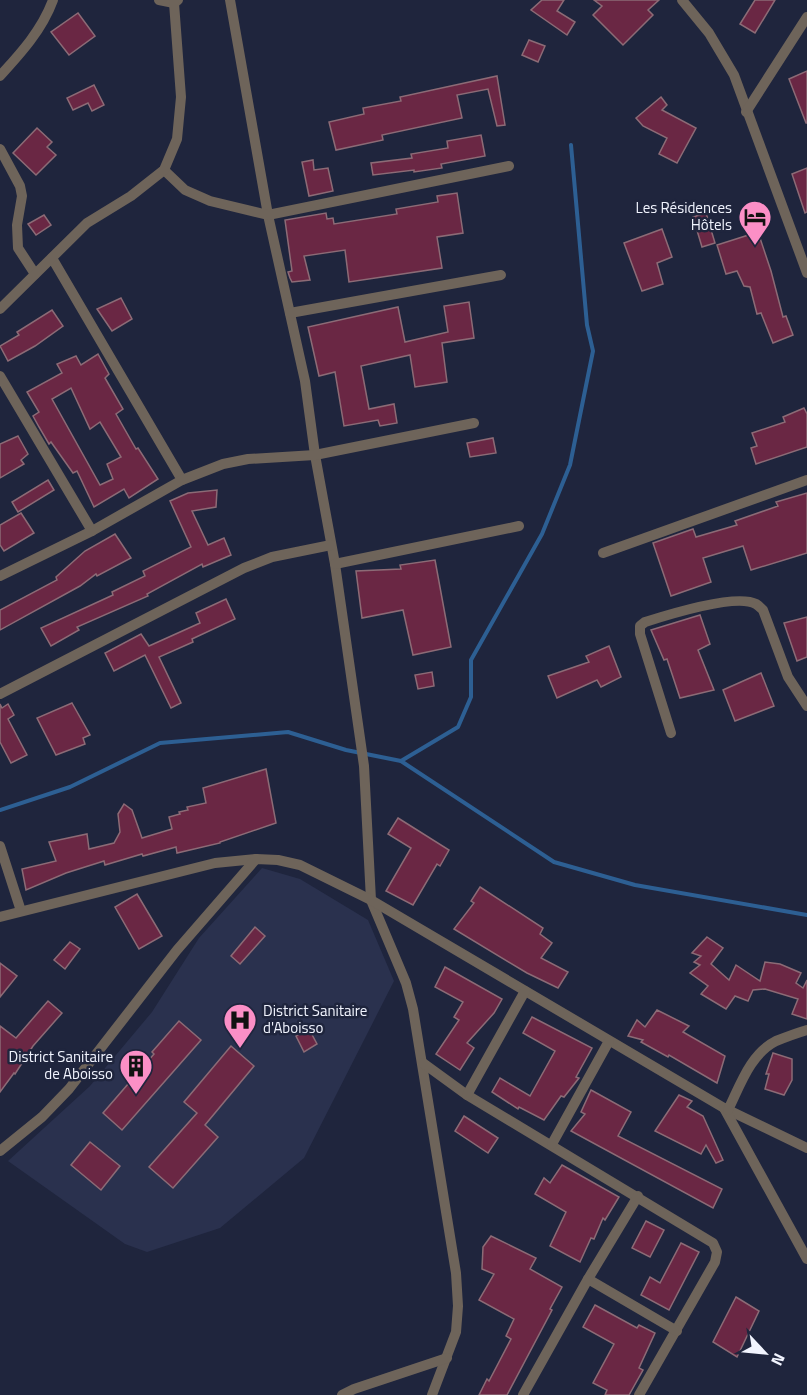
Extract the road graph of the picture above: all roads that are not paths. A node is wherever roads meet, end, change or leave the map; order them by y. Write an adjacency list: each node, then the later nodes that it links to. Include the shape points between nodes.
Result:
1 (53, 0): 7 (street, via 46,19)
2 (159, 0): 5 (street)
3 (230, 0): 12 (street)
4 (682, 0): 8 (street, via 709,33 734,75)
5 (176, 2): 11 (street, via 181,97 177,139)
6 (807, 17): 8 (street)
7 (0, 76)
8 (746, 112): 14 (street)
9 (0, 149): 15 (street, via 22,196 18,248)
10 (509, 166): 12 (street)
11 (164, 170): 12 (street, via 184,190 210,201); 13 (street, via 87,223)
12 (268, 215): 18 (street)
13 (51, 258): 15 (street); 22 (street)
14 (807, 273)
15 (35, 274): 17 (street)
16 (501, 275): 18 (street)
17 (0, 309)
18 (290, 313): 21 (street)
19 (0, 376): 25 (street)
20 (474, 423): 21 (street)
21 (315, 455): 22 (street, via 248,459); 26 (street)
22 (182, 480): 25 (street)
23 (807, 480): 27 (street)
24 (519, 526): 28 (street)
25 (92, 531): 29 (street)
26 (331, 545): 28 (street); 30 (street, via 272,557 244,568)
27 (603, 553)
28 (335, 564): 35 (street, via 364,766)
29 (0, 576)
30 (0, 694)
31 (807, 706): 32 (street, via 788,677 763,610 755,603 692,607 640,626 639,634)
32 (671, 734)
33 (0, 846): 36 (street)
34 (256, 859): 35 (street, via 300,865); 36 (street, via 214,862); 46 (street, via 177,950 69,1089)
35 (371, 900): 38 (street); 41 (street, via 406,983)
36 (21, 911): 37 (street)
37 (0, 917)
38 (525, 991): 40 (street); 42 (street)
39 (807, 1030): 43 (street, via 762,1050)
40 (609, 1041): 43 (street); 44 (street)
41 (423, 1062): 42 (street); 51 (street, via 458,1295 456,1332)
42 (467, 1095): 44 (street)
43 (726, 1109): 45 (street); 48 (street)
44 (552, 1144): 47 (street)
45 (807, 1148)
46 (0, 1151)
47 (638, 1196): 49 (street); 50 (street, via 713,1243 717,1252 715,1263)
48 (807, 1259)
49 (588, 1279): 50 (street); 54 (street)
50 (676, 1331): 55 (street)
51 (447, 1358): 52 (street); 53 (street)
52 (342, 1395)
53 (432, 1395)
54 (523, 1395)
55 (639, 1395)

